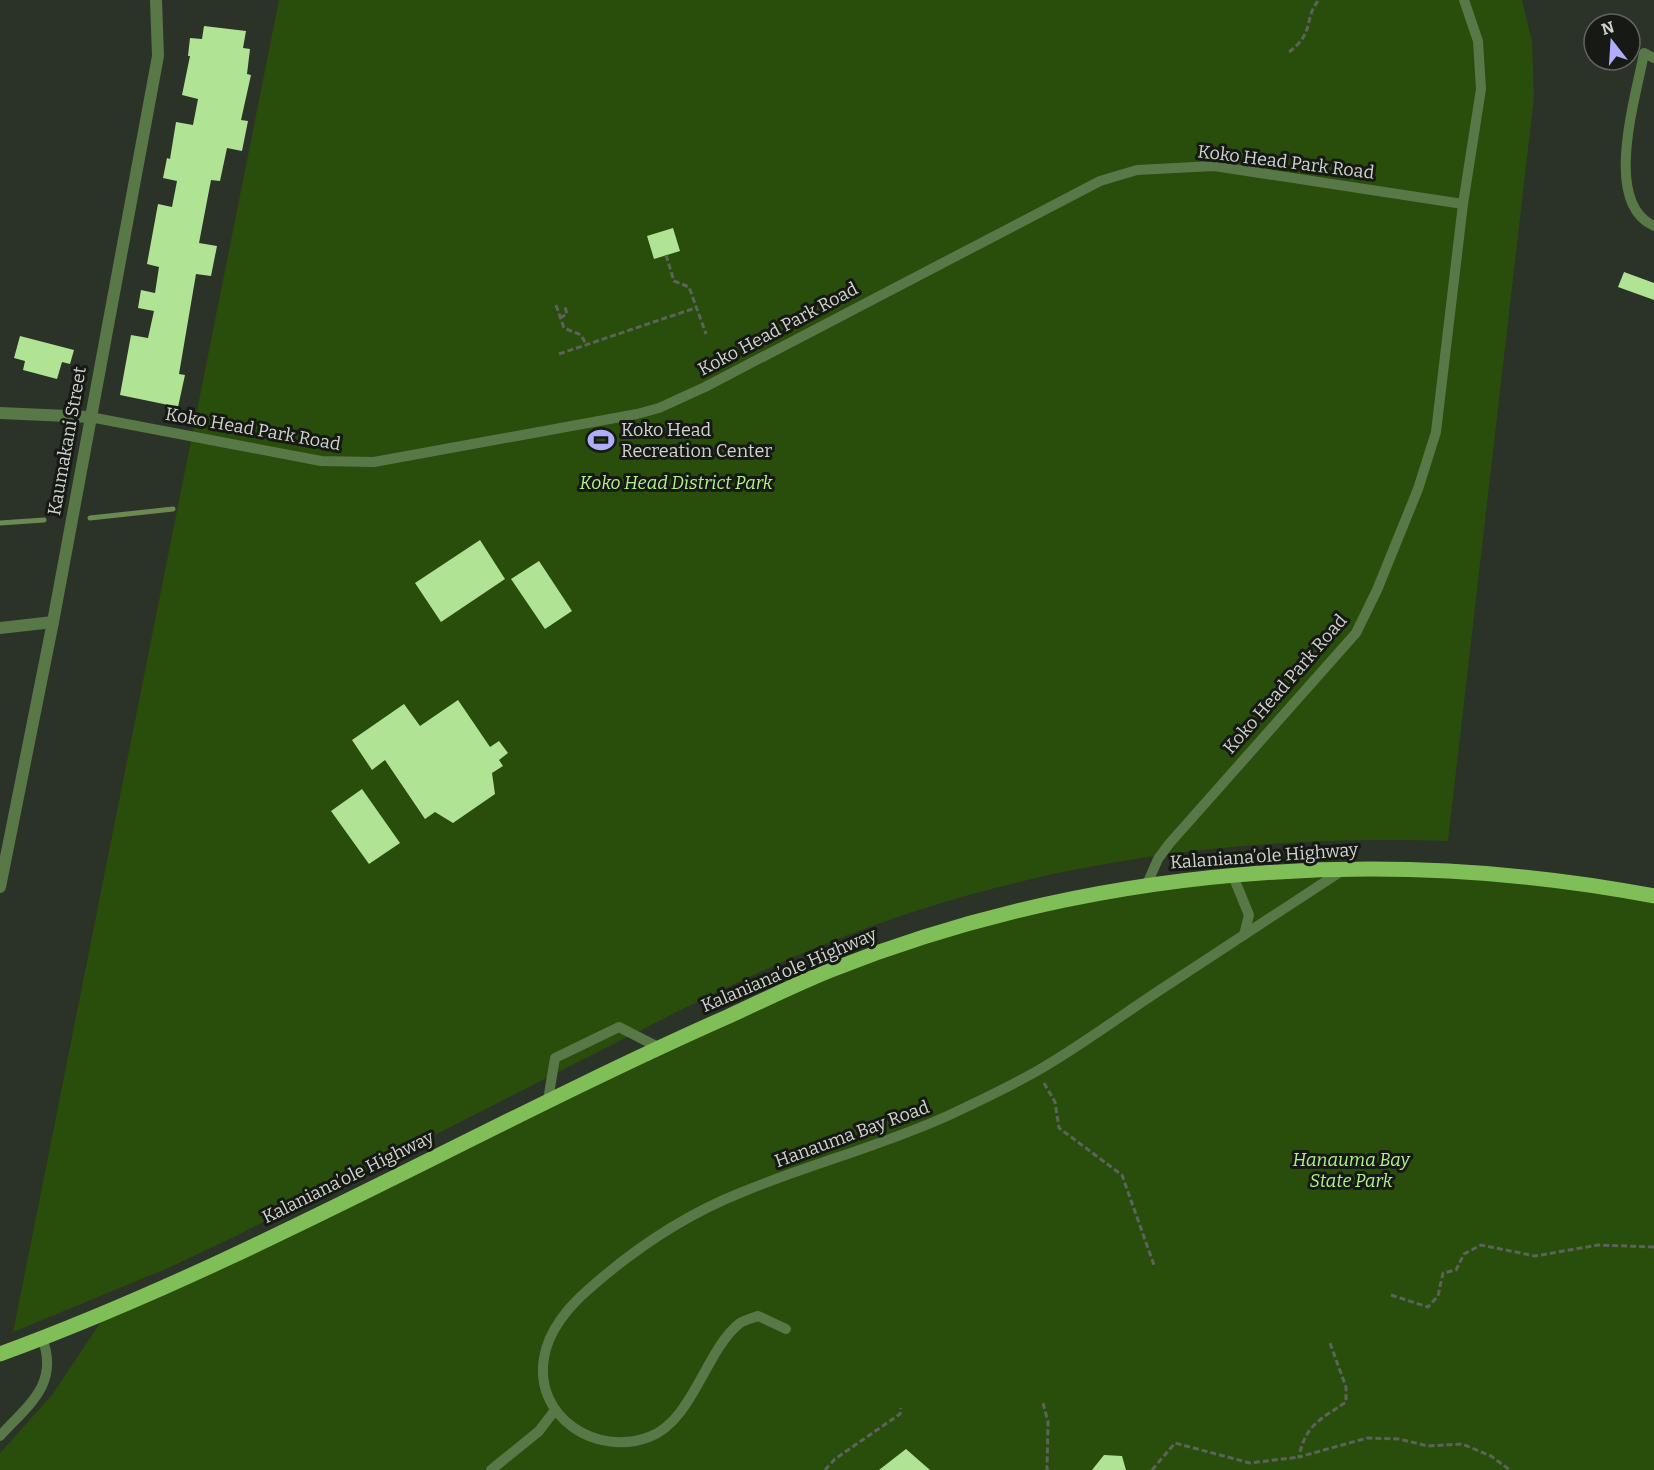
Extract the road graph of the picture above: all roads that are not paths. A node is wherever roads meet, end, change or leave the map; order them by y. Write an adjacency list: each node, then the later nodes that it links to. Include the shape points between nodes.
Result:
1 (156, 0): 7 (street, Kaumakani Street, via 158,56)
2 (1464, 0): 4 (lane, Koko Head Park Road, via 1478,41 1481,81)
3 (1654, 58): 5 (lane, via 1644,53 1624,166 1631,203)
4 (1463, 204): 7 (lane, Koko Head Park Road, via 1214,166 1137,170 1100,181 659,408 374,462 321,461); 12 (lane, Koko Head Park Road, via 1436,432 1418,489 1373,600 1351,639 1169,844)
5 (1654, 226)
6 (0, 413): 7 (street)
7 (90, 417): 8 (street, Kaumakani Street)
8 (53, 622): 9 (street); 13 (street, Kaumakani Street)
9 (0, 628)
10 (1345, 868): 11 (main road, Kalaniana’ole Highway); 14 (main road, Kalaniana’ole Highway, via 1475,870 1582,882); 15 (lane, Hanauma Bay Road)
11 (1233, 876): 12 (main road, Kalaniana’ole Highway); 15 (lane, via 1249,915)
12 (1147, 884): 16 (main road, Kalaniana’ole Highway, via 926,937 831,970)
13 (0, 887)
14 (1654, 896)
15 (1244, 935): 21 (lane, Hanauma Bay Road, via 1037,1071 944,1117 737,1194 662,1234 568,1308 544,1358 543,1376)
16 (658, 1047): 17 (main road, Kalaniana’ole Highway); 17 (lane, via 619,1027 597,1037 555,1058)
17 (548, 1100): 19 (main road, Kalaniana’ole Highway, via 144,1297)
18 (786, 1329): 21 (lane, Hanauma Bay Road, via 758,1316 741,1323 687,1403 653,1437 626,1442 597,1441 572,1427)
19 (42, 1338): 20 (main road, Kalaniana’ole Highway); 22 (lane, via 49,1360 45,1383)
20 (0, 1354)
21 (555, 1410): 23 (lane, via 539,1431)
22 (0, 1436)
23 (491, 1470)

